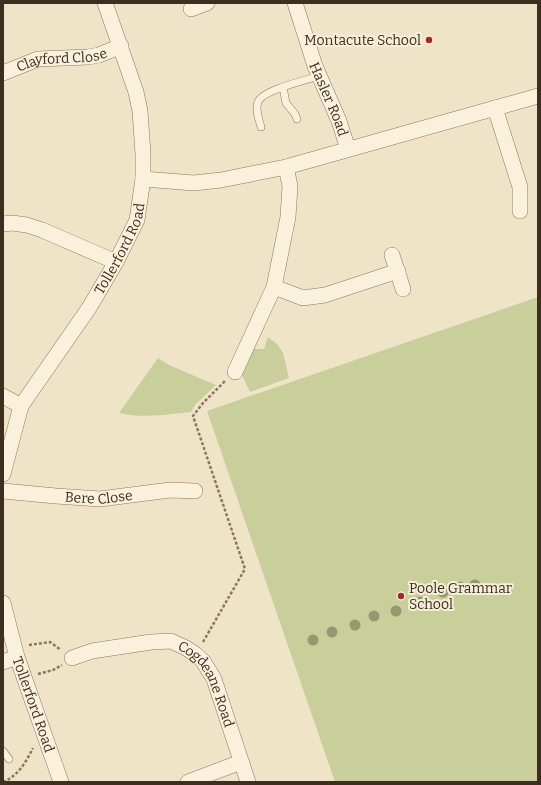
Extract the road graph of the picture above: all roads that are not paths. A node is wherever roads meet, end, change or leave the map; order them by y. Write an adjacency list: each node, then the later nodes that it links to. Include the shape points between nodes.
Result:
1 (105, 3): 5 (street, Tollerford Road)
2 (207, 3): 4 (street)
3 (295, 3): 7 (street, Hasler Road)
4 (191, 8)
5 (120, 46): 6 (street, Clayford Close, via 100,55 38,60); 15 (street, Tollerford Road, via 140,111)
6 (3, 73)
7 (319, 76): 8 (lane); 13 (street, Hasler Road)
8 (283, 87): 11 (lane, via 286,103 295,114); 12 (lane, via 260,98 257,107)
9 (538, 96): 10 (street, Hasler Road)
10 (495, 108): 13 (street, Hasler Road); 16 (street, via 520,188)
11 (296, 120)
12 (261, 127)
13 (348, 149): 14 (street, Hasler Road)
14 (286, 167): 15 (street, Hasler Road, via 222,180 194,182); 21 (street, via 290,186 288,217)
15 (143, 179): 19 (street, Tollerford Road, via 137,220)
16 (520, 211)
17 (3, 224): 19 (street, via 27,225 42,230)
18 (392, 255): 20 (street)
19 (116, 262): 25 (street, Tollerford Road, via 89,308)
20 (398, 272): 21 (street, via 313,297 303,298); 22 (street)
21 (274, 287): 23 (street, via 256,341)
22 (403, 289)
23 (234, 372)
24 (3, 396): 25 (street)
25 (21, 406): 26 (street, Tollerford Road)
26 (3, 474)
27 (3, 491): 28 (street, Bere Close, via 100,499 170,490)
28 (195, 491)
29 (3, 603): 30 (street, Tollerford Road)
30 (16, 652): 32 (street); 36 (street, Tollerford Road)
31 (72, 658): 35 (street, Cogdeane Road, via 92,651 151,642 171,641 186,648 203,661 214,679)
32 (3, 662)
33 (3, 751): 34 (lane)
34 (8, 758)
35 (241, 762): 37 (street); 38 (street, Cogdeane Road)
36 (61, 782)
37 (188, 782)
38 (248, 782)

